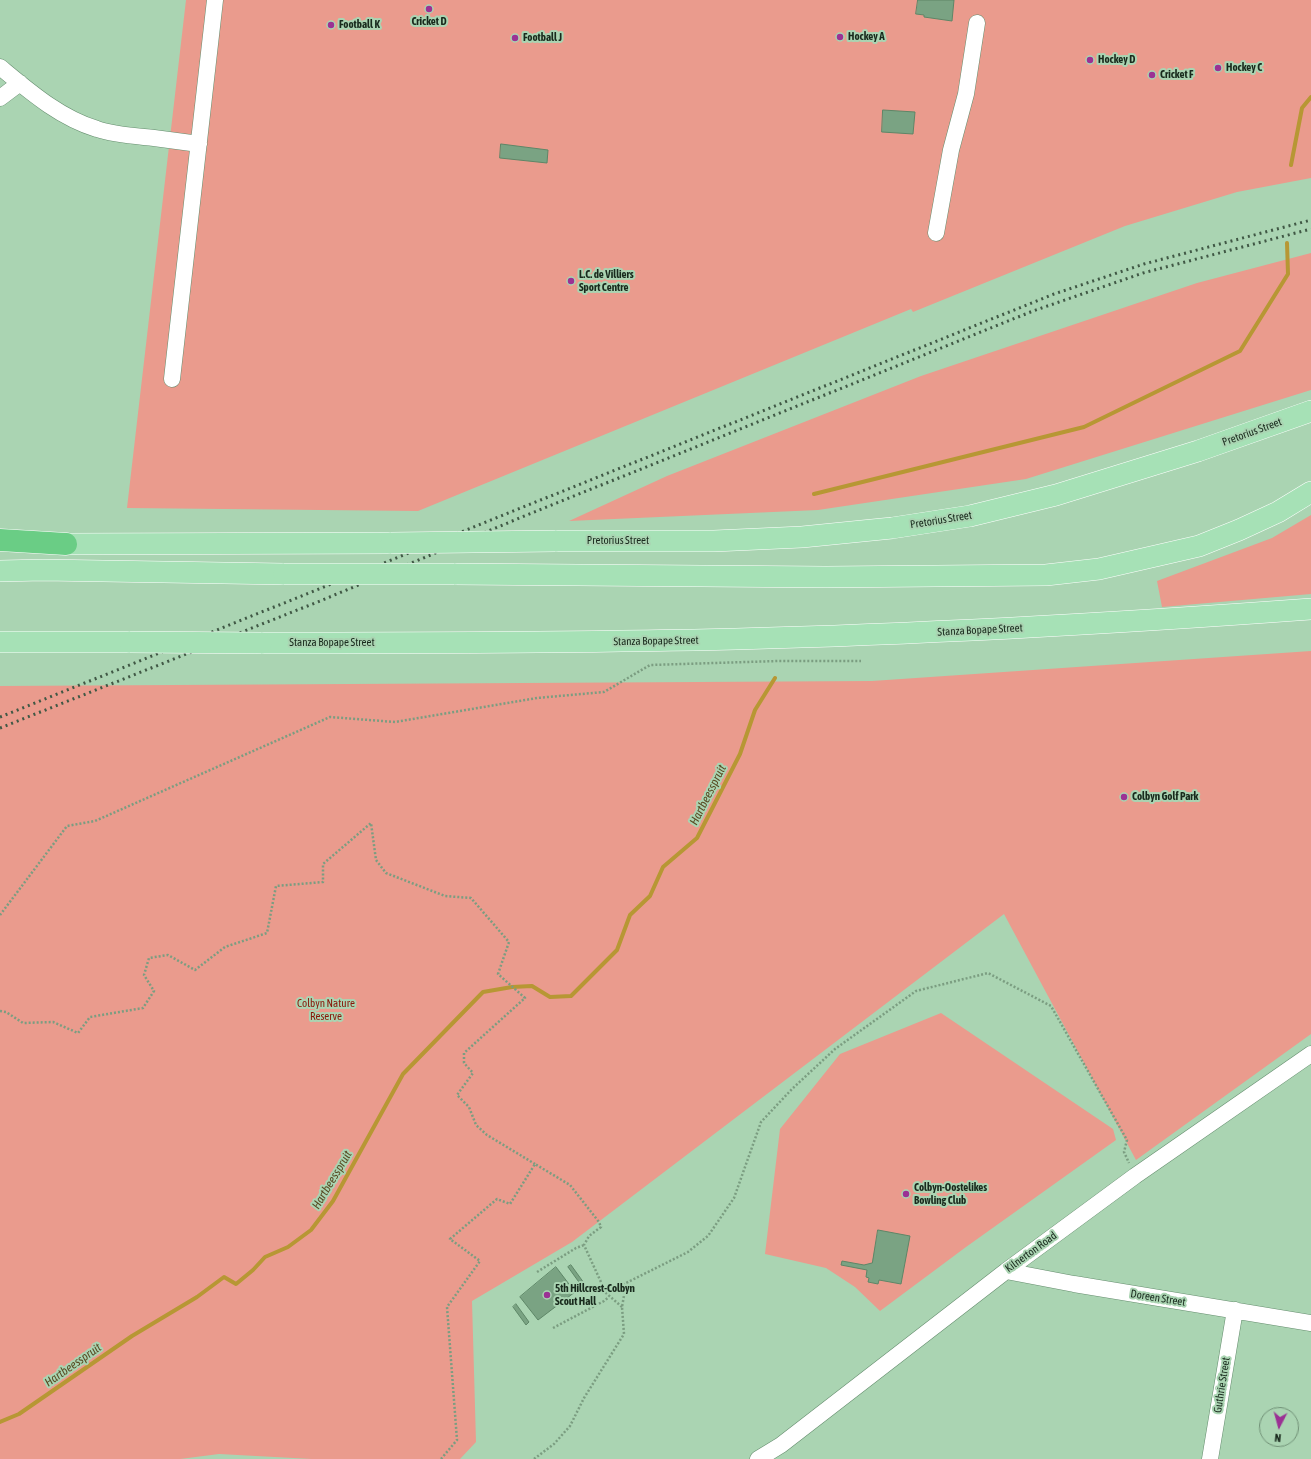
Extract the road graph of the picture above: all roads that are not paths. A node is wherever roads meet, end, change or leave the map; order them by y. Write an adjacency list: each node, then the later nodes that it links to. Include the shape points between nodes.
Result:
1 (215, 0): 6 (street)
2 (977, 23): 7 (street, via 966,94 951,150)
3 (0, 67): 4 (street)
4 (20, 83): 5 (street); 6 (street, via 60,112 98,130)
5 (0, 98)
6 (199, 144): 8 (street)
7 (936, 233)
8 (172, 378)
9 (1311, 411): 12 (main road, Pretorius Street, bridge, via 1198,451 1056,495 970,516 892,528 714,542)
10 (1311, 492): 14 (main road, bridge, via 1278,512 1199,546 1099,569 1046,575 826,577)
11 (0, 540): 12 (highway)
12 (66, 544): 13 (highway)
13 (0, 546)
14 (0, 571)
15 (1311, 609): 16 (main road, Stanza Bopape Street, bridge, via 1049,626 812,637 560,643)
16 (0, 642)
17 (1311, 1054): 18 (street, Kilnerton Road, via 1135,1176)
18 (1006, 1271): 19 (street, Doreen Street); 21 (street, Kilnerton Road, via 781,1446)
19 (1235, 1310): 20 (street, Doreen Street); 22 (street, Guthrie Street)
20 (1311, 1323)
21 (758, 1459)
22 (1210, 1459)

